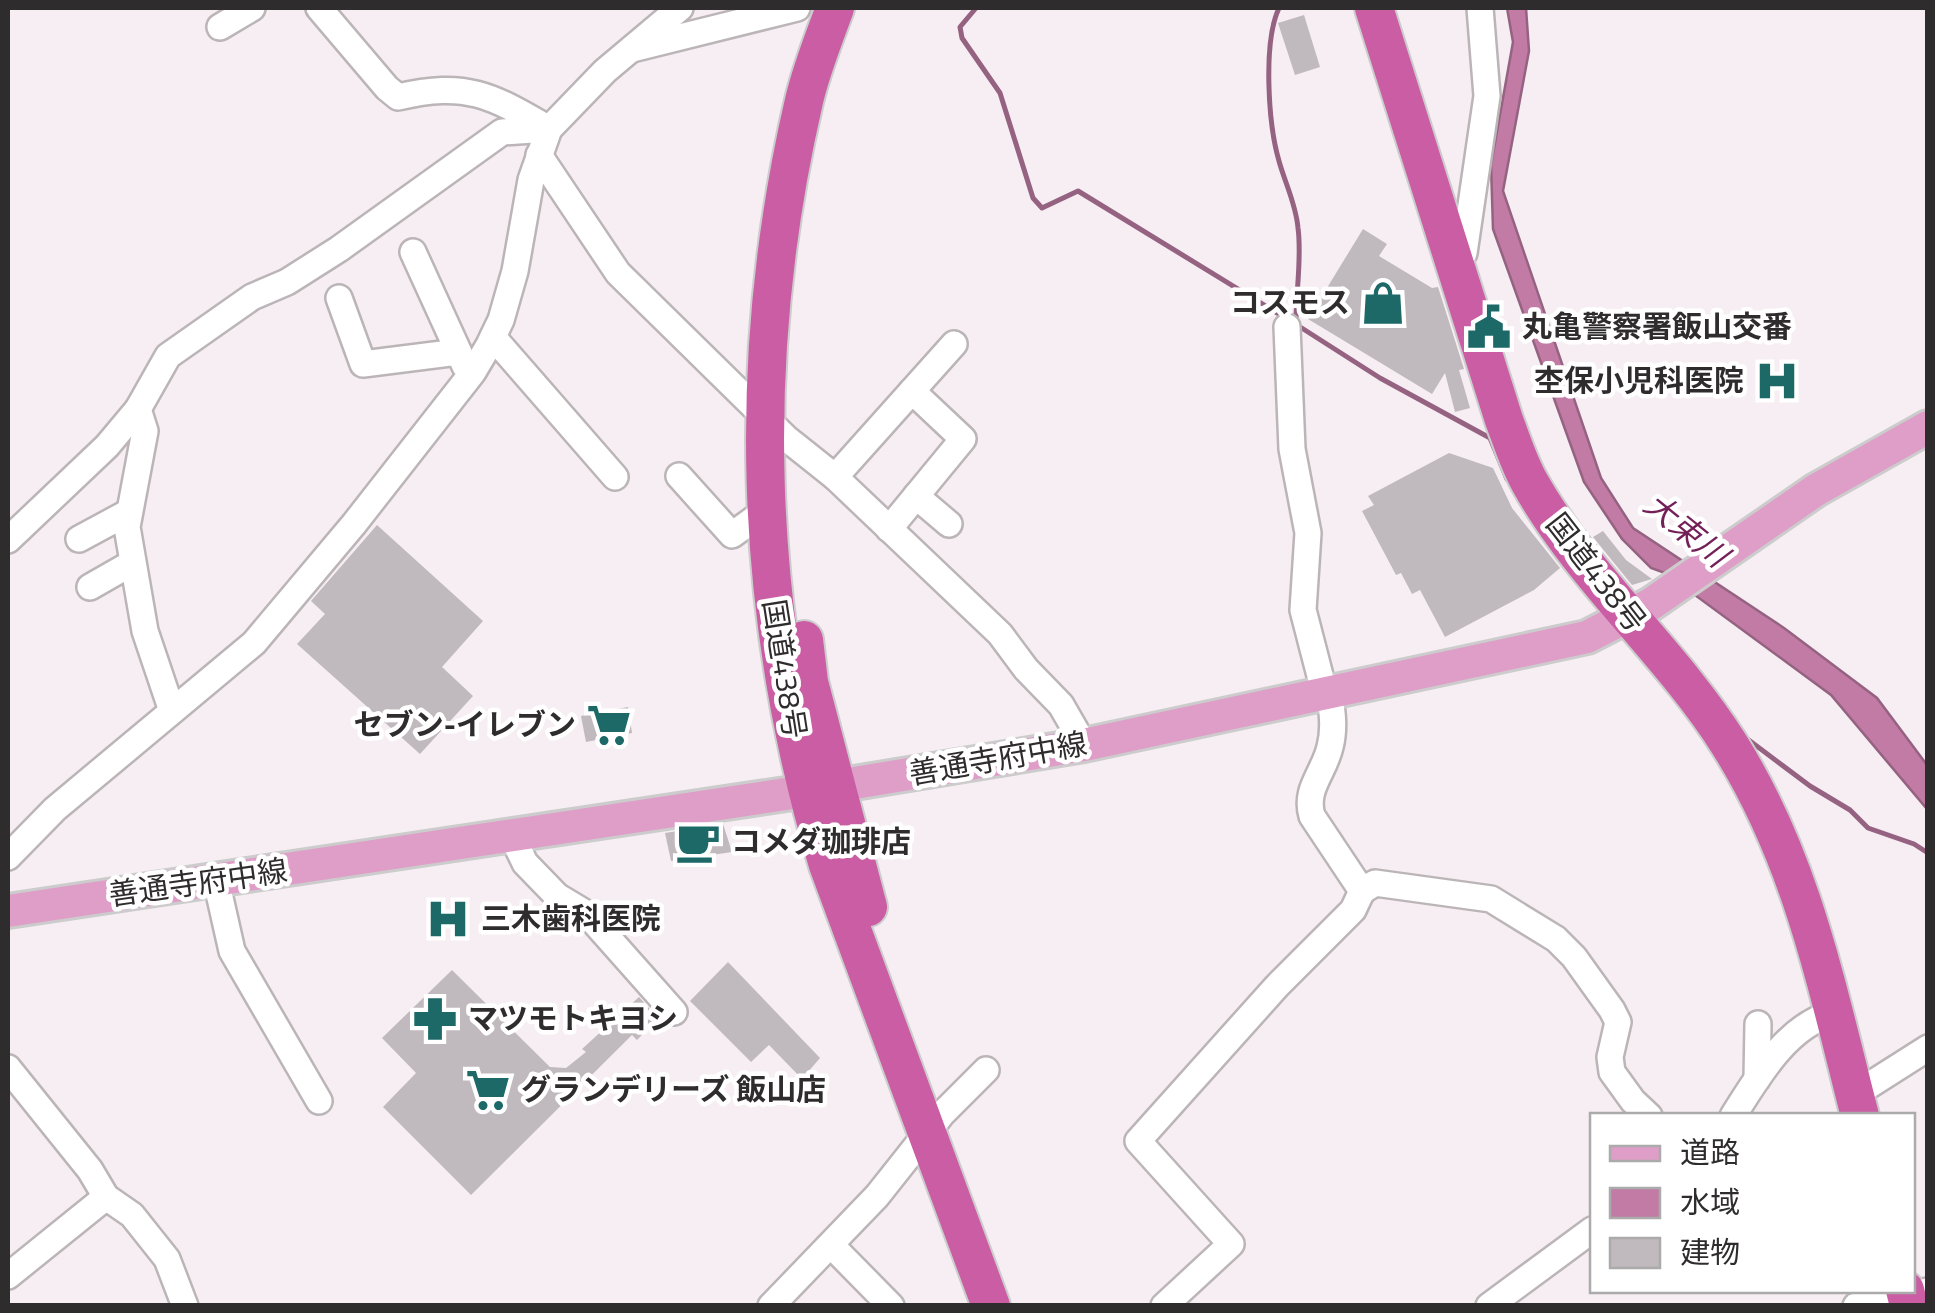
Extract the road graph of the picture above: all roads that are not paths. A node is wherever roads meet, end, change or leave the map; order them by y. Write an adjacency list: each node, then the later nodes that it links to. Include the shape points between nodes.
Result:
1 (252, 8): 9 (street)
2 (319, 8): 11 (street, via 398,96 434,88 474,92)
3 (680, 8): 10 (street)
4 (797, 8): 10 (street)
5 (834, 8): 23 (highway, 国道438号, via 804,98 776,248)
6 (860, 8): 23 (highway, 国道438号, via 828,104)
7 (1374, 8): 14 (highway, 国道438号)
8 (1480, 8): 14 (street, via 1487,96 1464,253)
9 (220, 27)
10 (632, 49): 11 (street)
11 (549, 129): 12 (street); 22 (street, via 502,132 339,250 208,326 168,356)
12 (539, 155): 17 (street); 23 (street, via 618,273)
13 (413, 252): 18 (street)
14 (1456, 264): 37 (highway, 国道438号, via 1521,466)
15 (339, 298): 18 (street, via 363,364)
16 (1287, 327): 38 (street, via 1292,449 1308,533 1303,610)
17 (493, 337): 20 (street); 26 (street)
18 (458, 352): 20 (street)
19 (951, 358): 21 (street)
20 (470, 376): 39 (street, via 254,644)
21 (912, 392): 27 (street); 28 (street, via 963,439)
22 (138, 409): 30 (street, via 145,430); 34 (street)
23 (775, 427): 27 (street); 29 (highway, 国道438号); 41 (highway, 国道438号)
24 (1928, 427): 37 (main road, 善通寺府中線, via 1816,490)
25 (678, 476): 29 (street, via 732,535)
26 (616, 477)
27 (834, 477): 32 (street)
28 (916, 496): 31 (street); 32 (street)
29 (765, 511): 41 (highway, 国道438号, via 784,690)
30 (130, 512): 33 (street); 35 (street)
31 (949, 524)
32 (888, 530): 40 (street, via 1000,634 1062,706)
33 (79, 538)
34 (8, 540)
35 (132, 564): 36 (street); 39 (street, via 145,631)
36 (90, 586)
37 (1628, 616): 38 (main road, 善通寺府中線, via 1587,637); 48 (highway, 国道438号, via 1700,702 1765,808 1804,898)
38 (1327, 691): 40 (main road, 善通寺府中線); 45 (street, via 1333,736 1308,802)
39 (172, 711): 43 (street, via 55,808)
40 (1084, 745): 41 (main road, 善通寺府中線)
41 (820, 788): 42 (main road, 善通寺府中線); 58 (highway, 国道438号, via 856,948)
42 (512, 836): 44 (main road, 善通寺府中線); 47 (street, via 525,864 587,914)
43 (8, 857)
44 (216, 880): 46 (main road, 善通寺府中線); 54 (street, via 232,951)
45 (1362, 891): 56 (street, via 1375,883 1491,899 1556,939 1612,1010 1618,1022 1612,1072); 69 (street, via 1353,910 1138,1141 1230,1244)
46 (8, 912)
47 (674, 1012)
48 (1834, 1014): 53 (street, via 1791,1038); 55 (highway, 国道438号)
49 (1758, 1024): 53 (street)
50 (1928, 1048): 55 (street)
51 (8, 1068): 59 (street)
52 (986, 1070): 58 (street)
53 (1757, 1079): 57 (street)
54 (318, 1101)
55 (1857, 1105)
56 (1646, 1113)
57 (1736, 1113)
58 (934, 1123): 61 (street); 67 (highway, 国道438号); 68 (highway, 国道438号)
59 (106, 1197): 62 (street); 65 (street, via 132,1215 167,1260)
60 (1590, 1231): 70 (street)
61 (831, 1246): 64 (street); 66 (street)
62 (8, 1276)
63 (1912, 1295): 71 (street)
64 (877, 1301)
65 (185, 1306)
66 (772, 1306)
67 (991, 1306)
68 (1013, 1306)
69 (1164, 1306)
70 (1489, 1306)
71 (1856, 1306)

